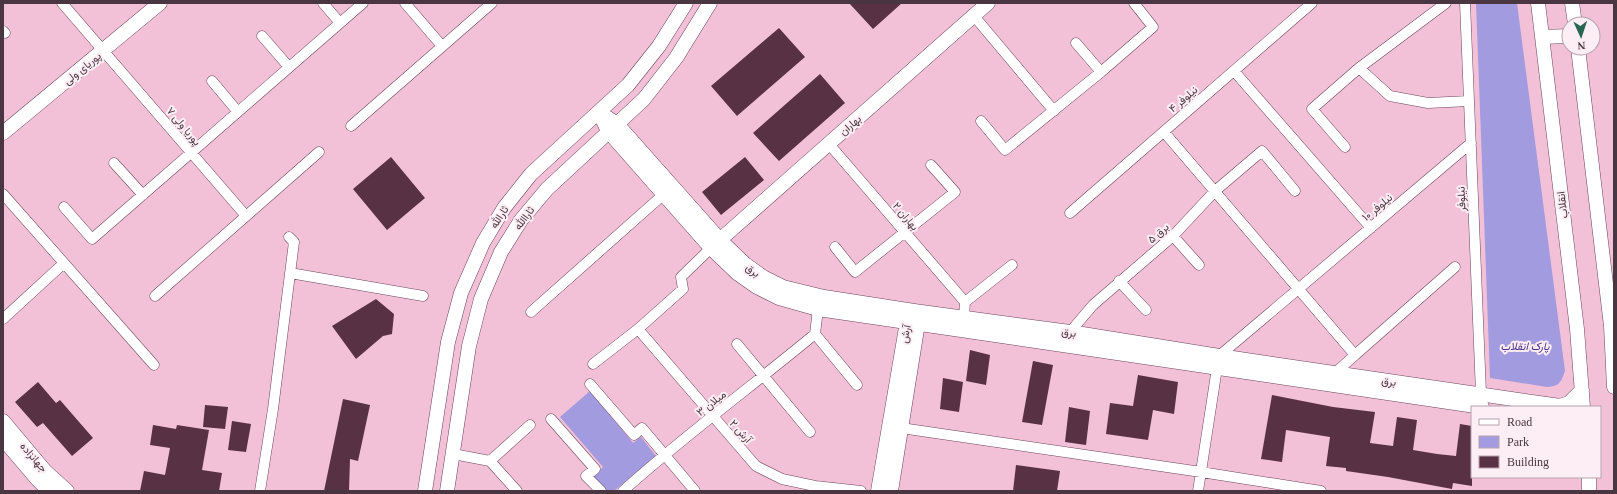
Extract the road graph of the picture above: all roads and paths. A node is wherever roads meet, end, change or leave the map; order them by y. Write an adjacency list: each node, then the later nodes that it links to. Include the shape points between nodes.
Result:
1 (62, 3): 24 (street, پوریا ولی ۷)
2 (160, 3): 24 (street, پوریای ولی)
3 (323, 3): 18 (street)
4 (363, 3): 18 (street)
5 (405, 3): 23 (street)
6 (492, 3): 23 (street)
7 (686, 3): 34 (street, ثارالله, via 659,46 637,74)
8 (710, 3): 37 (street, ثاراالله, via 676,58 644,99)
9 (988, 3): 16 (street, بهاران)
10 (1134, 3): 29 (street, via 1153,27)
11 (1312, 3): 28 (street, نیلوفر ۴)
12 (1446, 3): 27 (street)
13 (1465, 3): 31 (street, نیلوفر)
14 (1538, 3): 21 (street, انقلاب)
15 (1572, 3): 17 (street)
16 (974, 16): 32 (street); 41 (street, بهاران)
17 (1574, 16)
18 (340, 23): 26 (street)
19 (262, 36): 26 (street)
20 (1561, 36): 21 (street)
21 (1542, 37): 90 (street, انقلاب)
22 (1076, 43): 29 (street)
23 (442, 46): 36 (street)
24 (104, 50): 39 (street, پوریای ولی); 44 (street, پوریا ولی ۷)
25 (1579, 56): 89 (street, via 1611,326)
26 (289, 67): 33 (street)
27 (1359, 68): 31 (street, via 1390,96 1428,103); 42 (street, via 1312,109)
28 (1234, 71): 38 (street, نیلوفر ۴); 55 (street)
29 (1101, 72): 32 (street)
30 (212, 81): 33 (street)
31 (1469, 101): 40 (street, نیلوفر)
32 (1054, 111): 35 (street, via 1005,150)
33 (238, 112): 44 (street)
34 (599, 112): 37 (street); 108 (street, ثارالله, via 531,174 504,208 483,243 461,293 448,342)
35 (981, 121)
36 (351, 126)
37 (612, 128): 50 (street, برق); 59 (street, برق); 100 (street, ثاراالله, via 547,189 521,220 501,252 481,299 469,346)
38 (1164, 132): 47 (street); 53 (street, نیلوفر ۴)
39 (3, 133)
40 (1471, 143): 55 (street, نیلوفر ۱۰); 91 (street, نیلوفر)
41 (829, 144): 56 (street, بهاران ۲); 59 (street, بهاران)
42 (1345, 147)
43 (319, 152): 54 (street)
44 (191, 153): 51 (street); 54 (street, پوریا ولی ۷)
45 (114, 162): 51 (street)
46 (931, 165): 56 (street, via 955,192)
47 (1215, 191): 48 (street, برق ۵, via 1262,151); 57 (street, برق ۵); 67 (street)
48 (1295, 191)
49 (3, 194): 61 (street)
50 (664, 194): 59 (street, برق); 73 (street)
51 (142, 195): 52 (street, via 92,239)
52 (64, 207)
53 (1070, 213)
54 (246, 216): 68 (street)
55 (1371, 228): 67 (street, نیلوفر ۱۰)
56 (904, 232): 60 (street, via 855,272); 70 (street, بهاران ۲)
57 (1173, 236): 63 (street); 66 (street, برق ۵)
58 (289, 237): 65 (street, via 294,242)
59 (716, 244): 71 (street, برق, via 737,273 757,287 779,298); 76 (street, برق, via 763,277 783,287); 77 (street, via 681,277 683,289)
60 (835, 247)
61 (64, 263): 75 (street); 84 (street)
62 (1012, 265): 70 (street)
63 (1199, 265)
64 (1455, 268): 81 (street)
65 (290, 273): 69 (street); 107 (street)
66 (1120, 281): 72 (street); 78 (street, برق ۵, via 1093,304)
67 (1298, 289): 81 (street); 82 (street, نیلوفر ۱۰)
68 (154, 296)
69 (423, 296)
70 (965, 302): 74 (street)
71 (818, 309): 76 (street, برق); 79 (street)
72 (1146, 310)
73 (531, 312)
74 (964, 318): 76 (street, برق); 78 (street, برق)
75 (3, 319)
76 (913, 319): 82 (street, برق); 97 (street, آرش); 115 (street, آرش)
77 (638, 329): 83 (street); 93 (street, آرش ۲)
78 (1070, 332): 82 (street, برق)
79 (815, 334): 86 (street, میلان ۳); 88 (street)
80 (737, 344): 86 (street)
81 (1355, 355): 85 (street)
82 (1218, 362): 85 (street, برق); 91 (street, برق); 103 (street)
83 (593, 364)
84 (154, 365)
85 (1334, 374): 91 (street, برق)
86 (764, 377): 93 (street, میلان ۳); 98 (street)
87 (590, 384): 101 (street, via 634,435 642,428)
88 (857, 385)
89 (1614, 387)
90 (1582, 390): 91 (street, برق, via 1569,403 1560,406); 92 (street, انقلاب)
91 (1481, 402)
92 (1583, 406)
93 (712, 417): 101 (street, میلان ۳); 114 (street, آرش ۲, via 756,466 782,479)
94 (551, 419): 111 (street, via 595,469 586,476)
95 (3, 421): 106 (street, جهانزاده, via 45,471)
96 (530, 425): 102 (street)
97 (901, 428): 103 (street); 116 (street, آرش)
98 (810, 432)
99 (3, 439): 105 (street, جهانزاده)
100 (453, 454): 102 (street); 109 (street, ثاراالله)
101 (665, 454): 112 (street, میلان ۳); 113 (street)
102 (490, 461): 110 (street)
103 (1201, 472): 117 (street); 118 (street)
104 (1589, 478): 119 (street)
105 (49, 491)
106 (67, 491)
107 (260, 491)
108 (425, 491)
109 (447, 491)
110 (517, 491)
111 (600, 491)
112 (623, 491)
113 (695, 491)
114 (861, 491)
115 (878, 491)
116 (891, 491)
117 (1198, 491)
118 (1321, 491)
119 (1590, 491)

